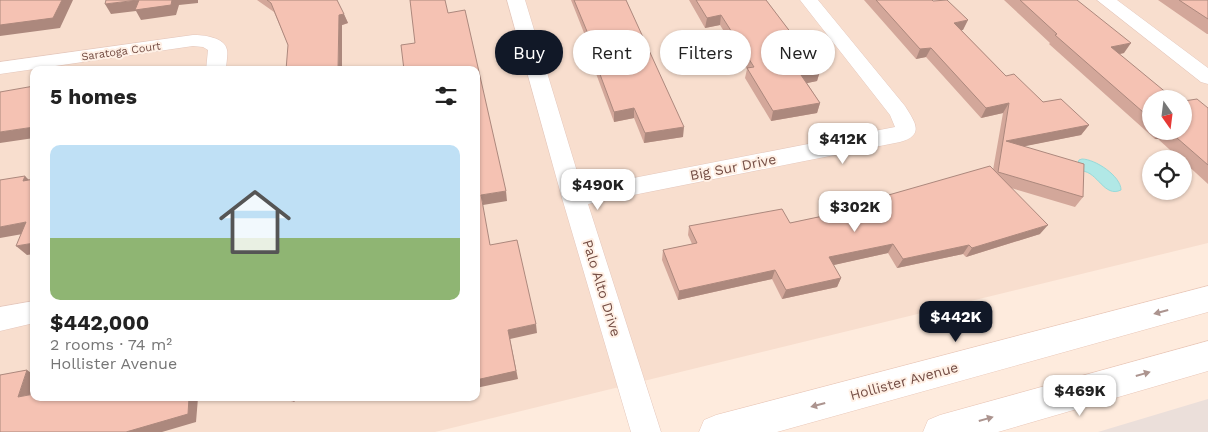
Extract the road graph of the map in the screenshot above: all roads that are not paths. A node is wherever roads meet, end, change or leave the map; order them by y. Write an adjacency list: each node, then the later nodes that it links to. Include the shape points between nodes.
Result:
1 (516, 0): 7 (street, Palo Alto Drive)
2 (809, 0): 7 (street, Big Sur Drive, via 898,111 906,130 900,135)
3 (1106, 0): 6 (street)
4 (216, 66): 5 (street, Saratoga Court, via 218,48 198,41)
5 (0, 68)
6 (1208, 78)
7 (574, 198): 12 (street, Palo Alto Drive)
8 (1208, 299): 13 (main road, Hollister Avenue, one-way to 13)
9 (30, 313): 10 (street)
10 (0, 319)
11 (1208, 356): 14 (main road, one-way to 11)
12 (646, 432)
13 (716, 432)
14 (940, 432)

